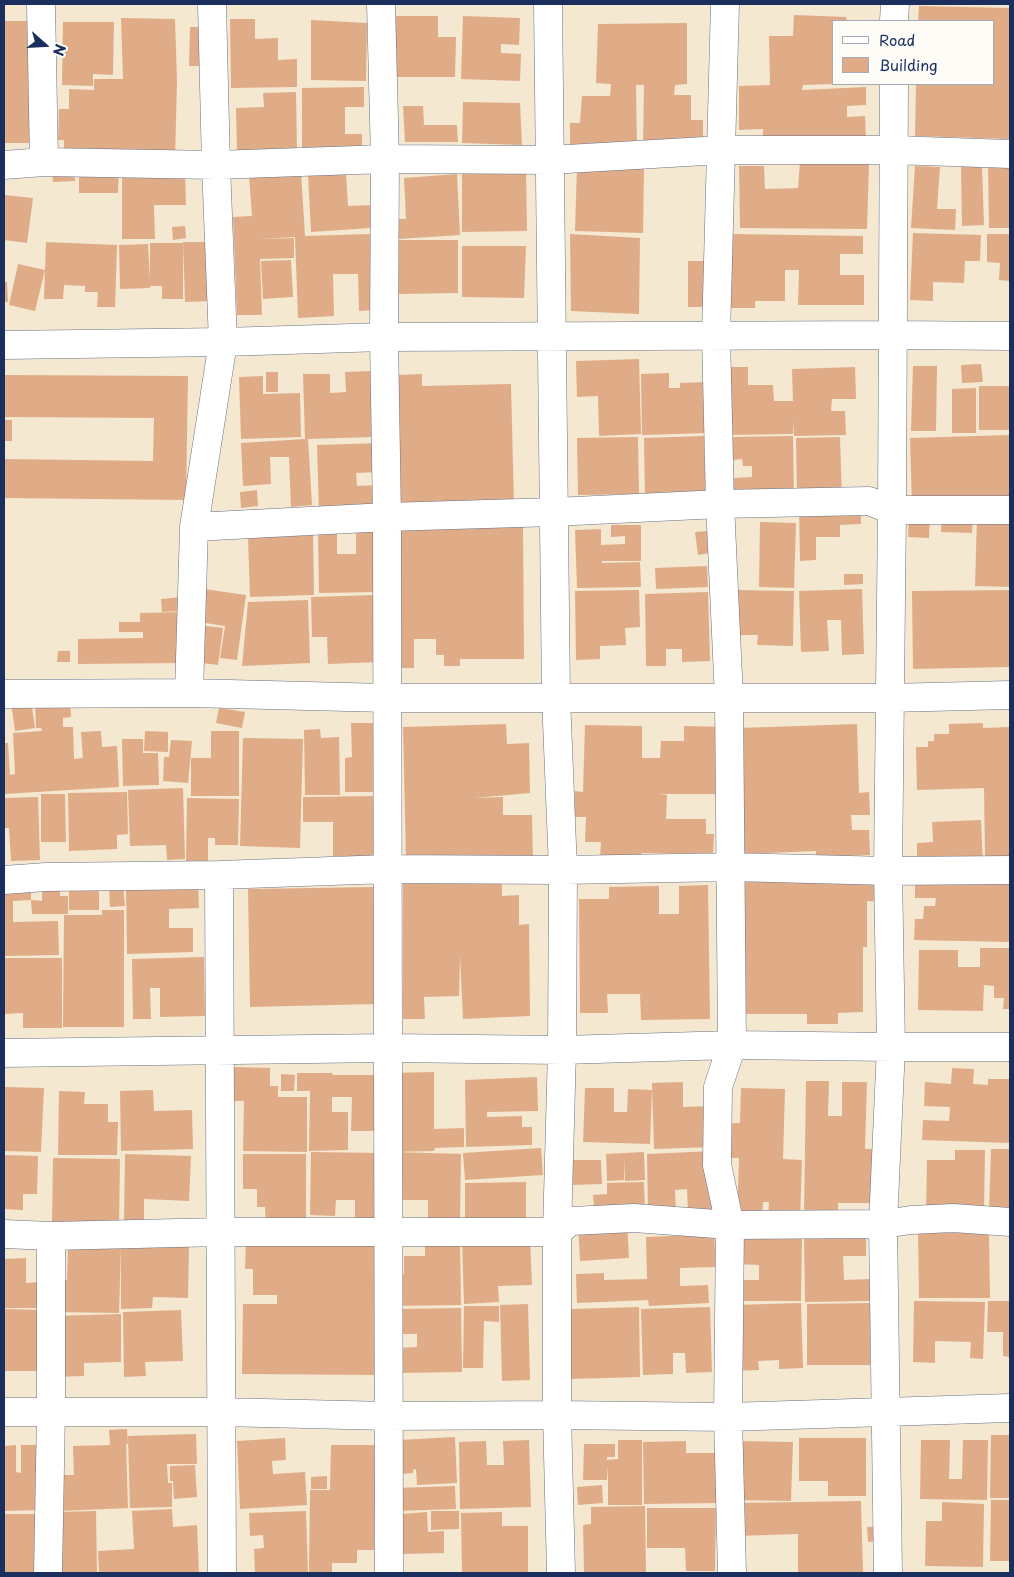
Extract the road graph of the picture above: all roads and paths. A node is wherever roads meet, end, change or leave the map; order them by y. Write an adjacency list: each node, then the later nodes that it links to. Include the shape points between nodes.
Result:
1 (41, 4): 14 (street)
2 (212, 4): 16 (street)
3 (381, 4): 12 (street)
4 (548, 4): 13 (street)
5 (725, 4): 9 (street)
6 (895, 4): 7 (street)
7 (894, 20)
8 (894, 85): 10 (street)
9 (722, 150): 10 (street); 13 (street); 17 (street)
10 (893, 150): 11 (street); 18 (street)
11 (1010, 154)
12 (385, 159): 13 (street); 16 (street); 20 (street)
13 (550, 160): 21 (street)
14 (44, 162): 15 (street); 16 (street)
15 (4, 165)
16 (216, 165): 22 (street)
17 (716, 335): 18 (street); 21 (street); 24 (street)
18 (892, 335): 19 (street); 25 (street)
19 (1010, 336)
20 (384, 337): 21 (street); 22 (street); 28 (street)
21 (552, 337): 27 (street)
22 (223, 342): 23 (street); 29 (street)
23 (4, 345)
24 (720, 504): 25 (street, via 869,501); 27 (street); 35 (street)
25 (892, 510): 26 (street); 36 (street)
26 (1010, 510)
27 (554, 512): 28 (street); 33 (street)
28 (387, 517): 29 (street); 34 (street)
29 (194, 527): 30 (street)
30 (189, 693): 31 (street); 34 (street)
31 (4, 694)
32 (1010, 695): 36 (street)
33 (556, 697): 34 (street); 35 (street); 39 (street)
34 (387, 698): 38 (street)
35 (729, 698): 36 (street); 37 (street)
36 (889, 698): 41 (street)
37 (732, 867): 39 (street); 41 (street); 44 (street)
38 (388, 869): 39 (street); 42 (street); 47 (street)
39 (563, 870): 48 (street)
40 (1010, 870): 41 (street)
41 (888, 871): 45 (street)
42 (219, 875): 43 (street); 49 (street)
43 (4, 880)
44 (732, 1045): 45 (street); 48 (street); 53 (street, via 718,1087 717,1165)
45 (891, 1047): 46 (street); 52 (street)
46 (1010, 1047)
47 (387, 1048): 48 (street); 49 (street); 55 (street)
48 (562, 1050): 56 (street)
49 (220, 1051): 50 (street); 54 (street)
50 (4, 1053)
51 (1010, 1222): 52 (street, via 953,1218)
52 (883, 1224): 53 (street); 60 (street)
53 (730, 1226): 56 (street, via 634,1218 571,1221); 66 (street)
54 (221, 1232): 55 (street); 58 (street); 63 (street)
55 (387, 1232): 56 (street); 65 (street)
56 (557, 1232): 64 (street)
57 (4, 1234): 58 (street)
58 (51, 1236): 62 (street)
59 (1010, 1408): 60 (street)
60 (886, 1411): 66 (street); 72 (street)
61 (4, 1412): 62 (street)
62 (52, 1412): 63 (street); 67 (street)
63 (222, 1412): 65 (street); 68 (street)
64 (557, 1415): 65 (street); 66 (street); 70 (street)
65 (388, 1416): 69 (street)
66 (728, 1417): 71 (street)
67 (48, 1573)
68 (222, 1573)
69 (389, 1573)
70 (560, 1573)
71 (732, 1573)
72 (888, 1573)

